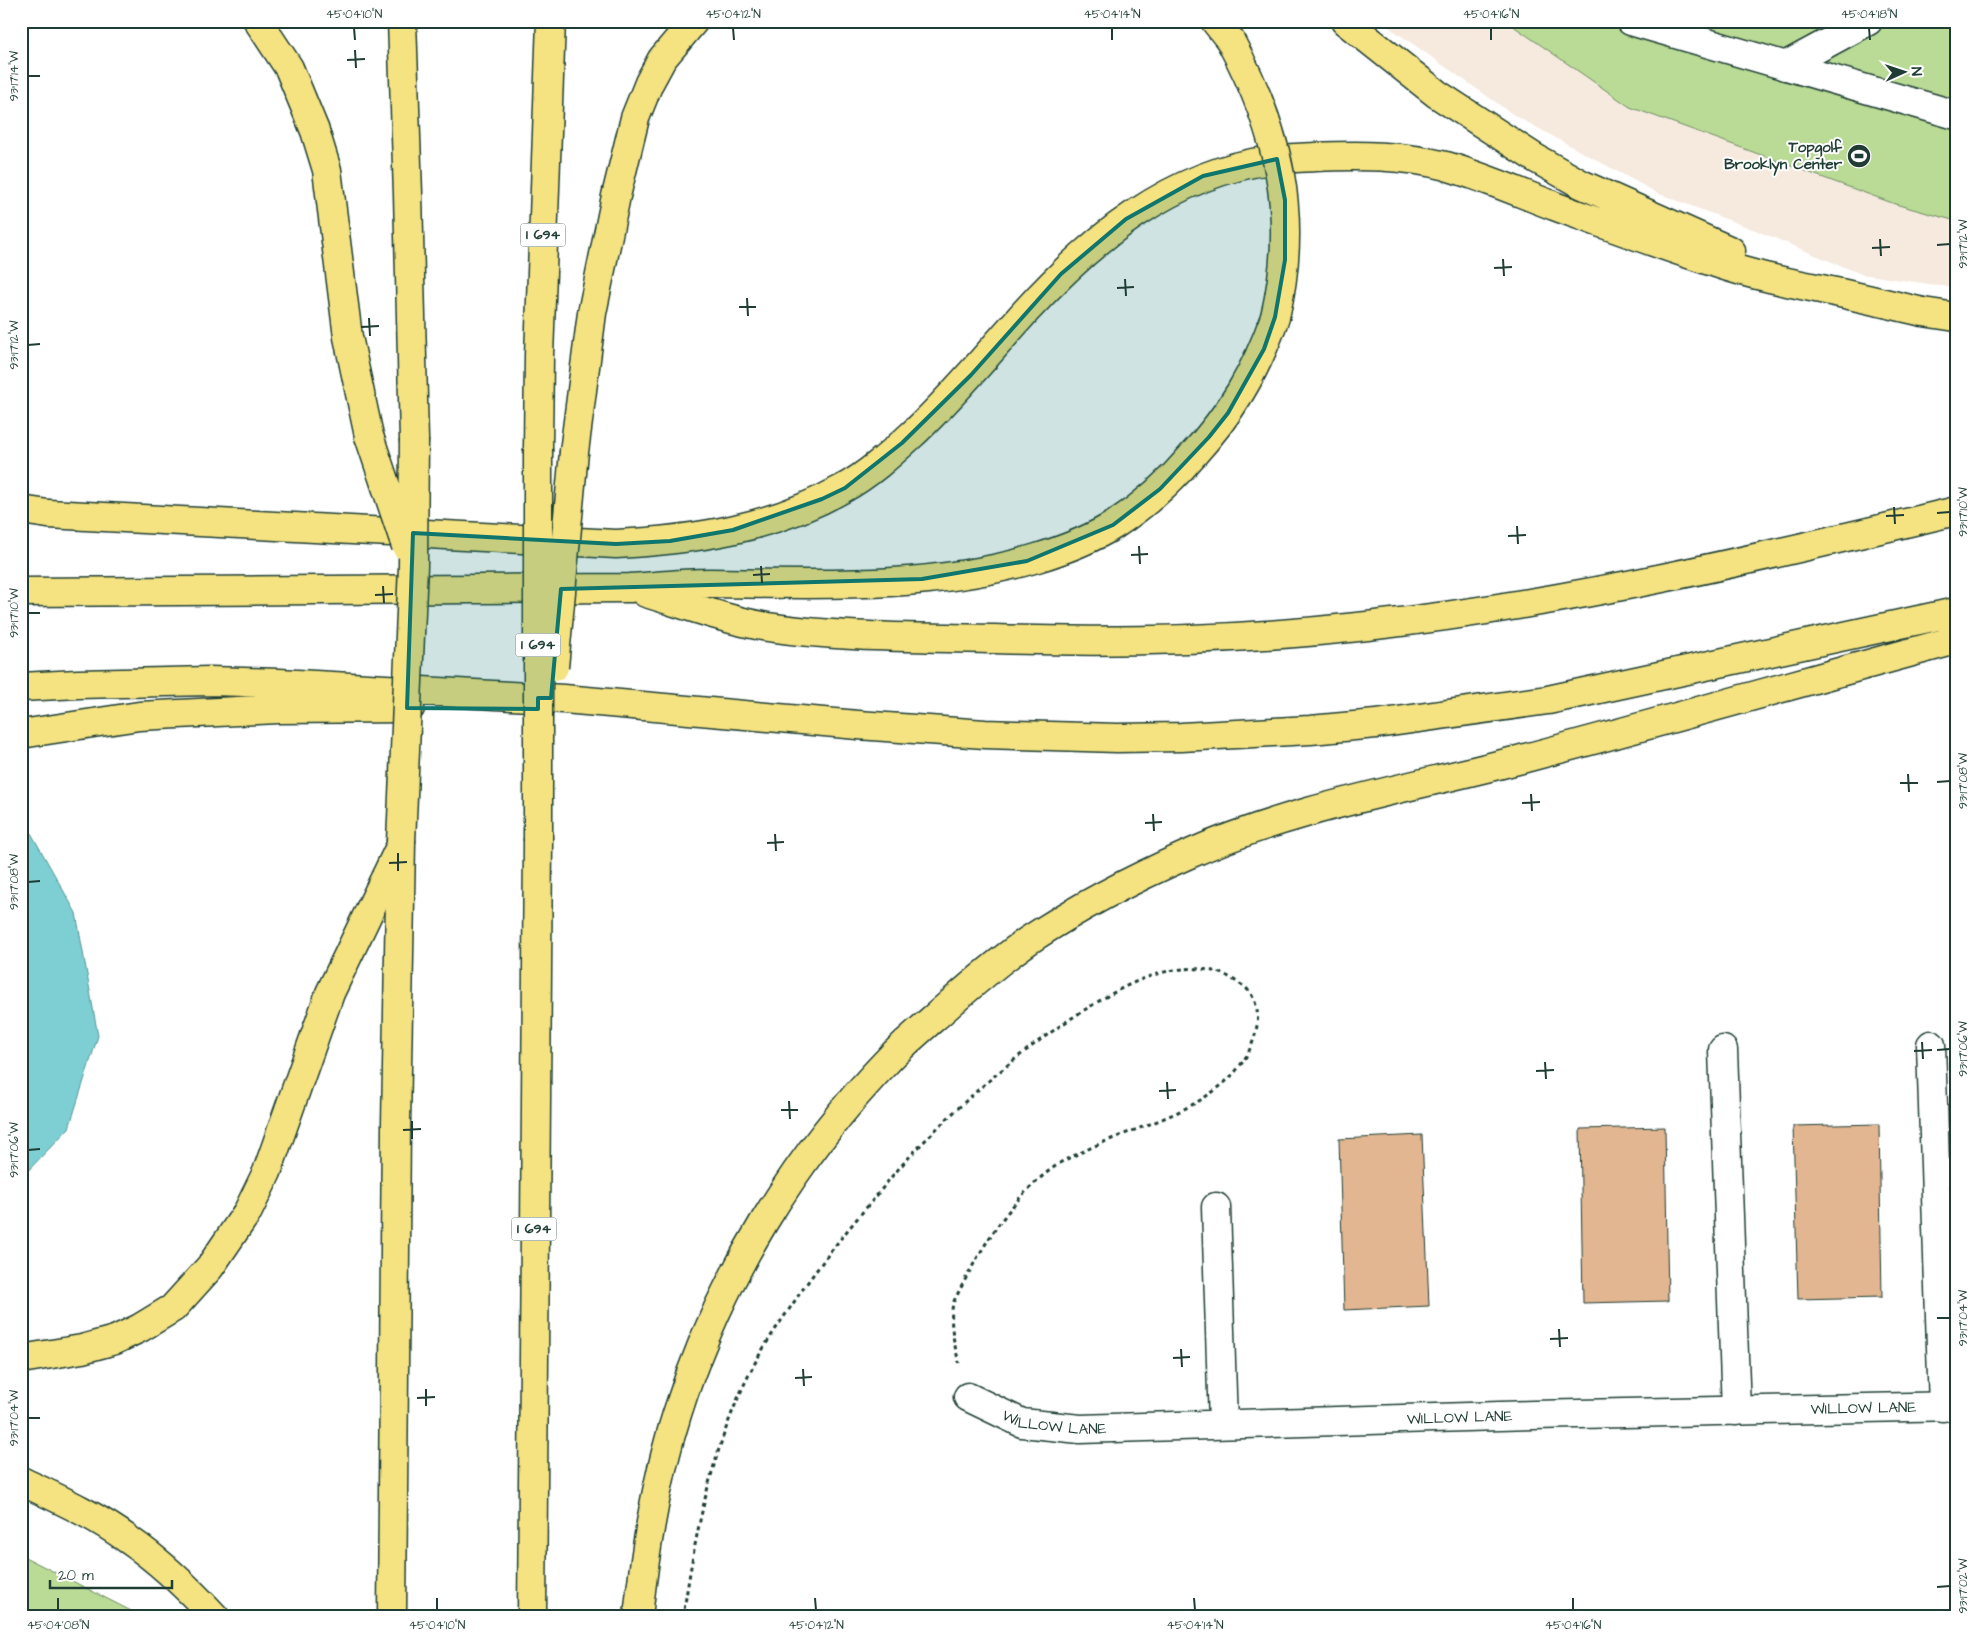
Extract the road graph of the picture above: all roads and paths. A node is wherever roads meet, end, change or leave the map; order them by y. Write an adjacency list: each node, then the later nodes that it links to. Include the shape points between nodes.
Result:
1 (258, 21): 15 (highway, bridge, via 288,68 327,170 348,337 368,436)
2 (402, 21): 15 (highway, bridge, via 414,440)
3 (551, 21): 23 (highway, I 694, bridge, via 539,356)
4 (694, 21): 23 (highway, bridge, via 662,59 635,118 592,313 574,452)
5 (1344, 21): 11 (highway, via 1437,94 1580,184 1721,247)
6 (1631, 21): 9 (street)
7 (1868, 21): 9 (street)
8 (1222, 30): 16 (highway, bridge, via 1256,93 1280,172 1286,231 1281,291 1264,349 1248,381 1228,413 1160,489 1113,525 1072,546 999,568 922,579 817,585 708,583)
9 (1785, 66): 10 (street)
10 (1956, 115)
11 (1876, 301): 12 (highway); 13 (highway, via 1722,266 1445,166 1375,156 1272,160 1234,166 1203,176 1150,202 1061,274 932,416 873,468 845,488 822,499 742,528 670,541 616,544)
12 (1956, 317)
13 (21, 510)
14 (1956, 511): 16 (highway, via 1768,556 1561,598 1366,626 1292,632 1075,641 837,633 767,627)
15 (413, 566): 24 (highway, bridge)
16 (630, 588): 17 (highway)
17 (21, 592)
18 (1956, 612): 21 (highway, via 1548,700 1310,730 1117,738 985,734)
19 (1956, 640): 37 (highway, via 1288,819 1192,853 1096,899 989,970 900,1048 864,1088 789,1182 746,1252 706,1334 677,1414 653,1511)
20 (21, 686): 21 (highway, via 279,683 564,699)
21 (694, 711): 22 (highway, via 278,709 139,716)
22 (21, 734)
23 (538, 841): 36 (highway, I 694)
24 (401, 842): 28 (highway, via 330,993 267,1172 248,1211 210,1267 173,1308 132,1332 82,1349); 35 (highway)
25 (1931, 1045): 30 (street)
26 (1723, 1050): 31 (street)
27 (1216, 1206): 32 (street)
28 (21, 1359)
29 (968, 1397): 32 (street, WILLOW LANE, via 1022,1424 1080,1429); 38 (path, via 951,1334 950,1317 968,1274 999,1223 1023,1194 1058,1164 1202,1100 1232,1076 1248,1053 1258,1025 1257,1005 1246,988 1223,973 1204,969 1180,970 1149,977 1106,997 1057,1027 994,1077 939,1127 892,1176 829,1251 756,1360 730,1416 702,1509)
30 (1949, 1406): 31 (street, WILLOW LANE)
31 (1736, 1411): 32 (street, WILLOW LANE)
32 (1223, 1424)
33 (21, 1481): 34 (highway, via 128,1538 190,1590)
34 (215, 1617)
35 (392, 1617)
36 (532, 1617)
37 (638, 1617)
38 (683, 1617)

